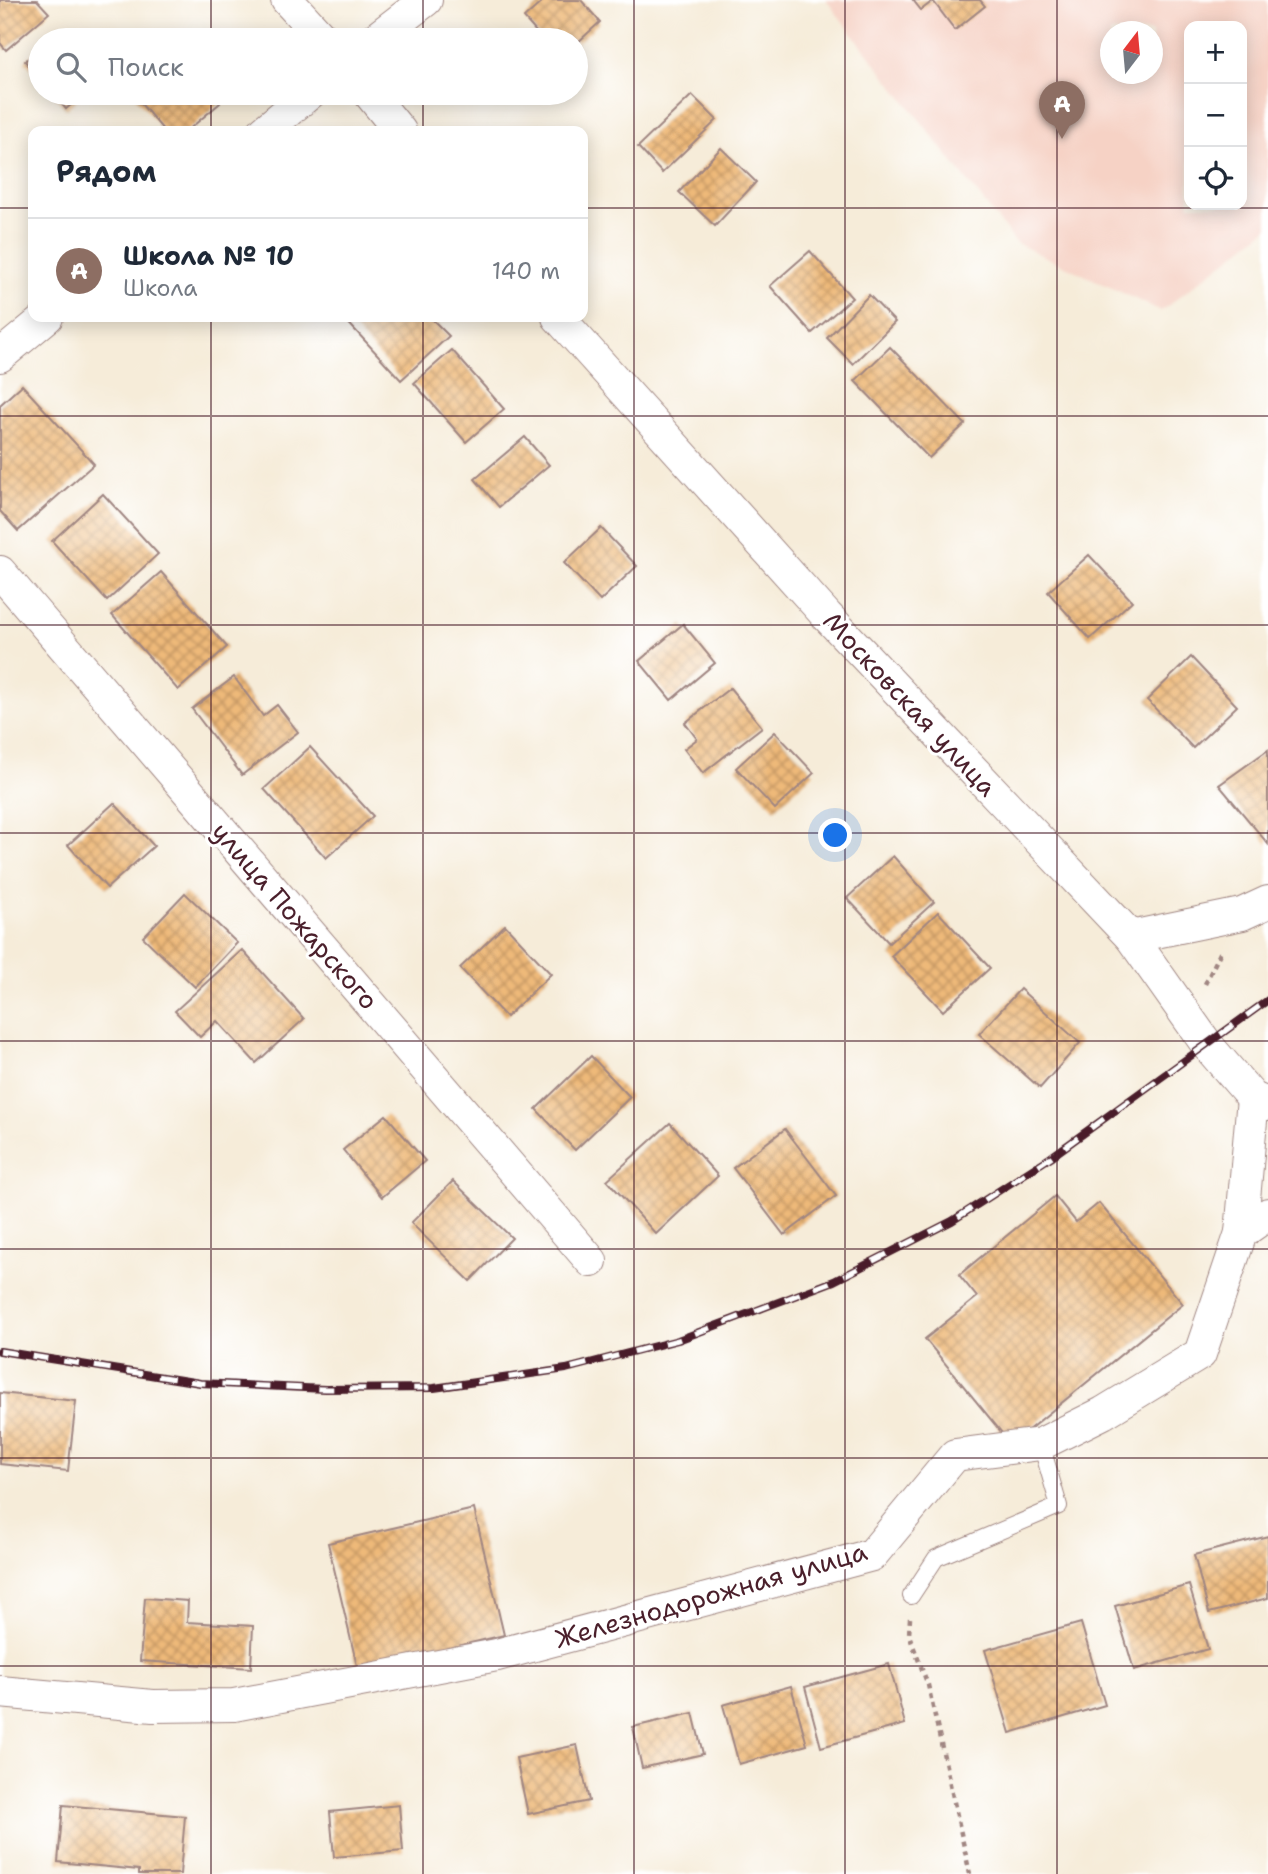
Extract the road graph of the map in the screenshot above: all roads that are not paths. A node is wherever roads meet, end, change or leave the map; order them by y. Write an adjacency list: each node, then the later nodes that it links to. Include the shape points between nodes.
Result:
1 (287, 0): 3 (street)
2 (426, 0): 4 (street)
3 (313, 28)
4 (390, 28)
5 (295, 105): 7 (street)
6 (379, 105): 8 (street)
7 (270, 126)
8 (396, 126)
9 (41, 322): 11 (street)
10 (562, 322): 14 (street, Московская улица, via 827,616)
11 (0, 356)
12 (0, 572): 18 (street, улица Пожарского)
13 (1255, 908): 14 (street)
14 (1131, 937): 15 (street, Московская улица, via 1193,1025)
15 (1261, 1101): 17 (street, Железнодорожная улица)
16 (1268, 1214): 17 (street)
17 (1241, 1233): 19 (street, Железнодорожная улица, via 1200,1354 1103,1413)
18 (591, 1261)
19 (1041, 1444): 20 (lane, via 1059,1506 936,1558); 21 (street, Железнодорожная улица, via 955,1455 872,1555 497,1655 234,1705 153,1706)
20 (911, 1596)
21 (0, 1692)

